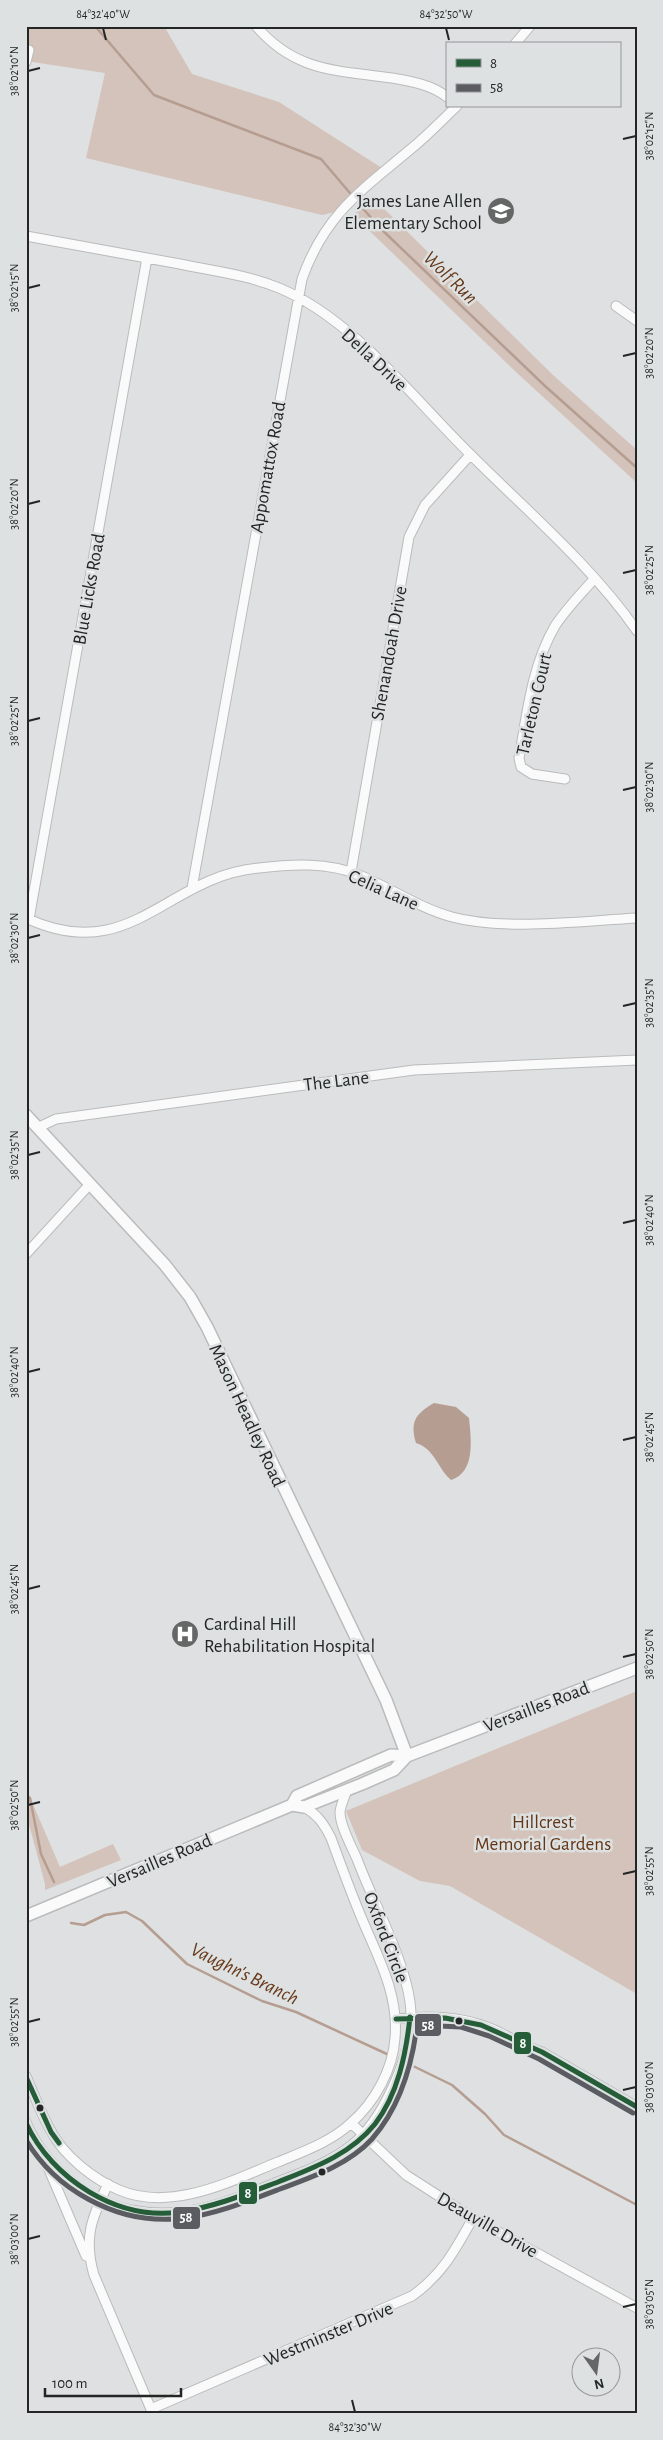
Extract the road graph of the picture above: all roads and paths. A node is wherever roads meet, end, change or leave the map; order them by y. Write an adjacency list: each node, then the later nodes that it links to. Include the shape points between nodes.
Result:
1 (256, 26): 6 (street, via 275,47 310,65 405,80)
2 (526, 28): 3 (street)
3 (516, 42)
4 (29, 50): 5 (street)
5 (26, 62)
6 (446, 96)
7 (455, 108): 10 (street, Appomattox Road, via 346,204 312,254)
8 (26, 236): 9 (street, Della Drive)
9 (147, 258): 10 (street, Della Drive, via 238,275); 20 (street, Blue Licks Road)
10 (298, 296): 13 (street, Della Drive, via 329,317 370,353); 18 (street, Appomattox Road)
11 (616, 306): 12 (street)
12 (637, 321)
13 (470, 455): 14 (street, Della Drive); 17 (street, Shenandoah Drive, via 424,505 409,537)
14 (594, 579): 15 (street, Della Drive); 16 (street, Tarleton Court, via 560,620 543,652 519,758 521,767 532,774)
15 (637, 631)
16 (565, 779)
17 (351, 872): 18 (street, Celia Lane, via 299,865 263,867 241,870); 19 (street, Celia Lane, via 415,903 474,922 503,924)
18 (192, 888): 20 (street, Celia Lane, via 156,912 115,928 78,933 50,928)
19 (637, 918)
20 (27, 919)
21 (637, 1060): 23 (street, The Lane, via 414,1070 56,1119)
22 (26, 1115): 23 (main road, Mason Headley Road)
23 (39, 1127): 24 (main road, Mason Headley Road)
24 (90, 1184): 25 (street); 27 (main road, Mason Headley Road, via 181,1284 198,1312 386,1700)
25 (26, 1254)
26 (637, 1668): 27 (main road, Versailles Road)
27 (407, 1756): 28 (main road, Versailles Road, via 394,1770); 29 (main road, Versailles Road, via 391,1755 297,1796)
28 (347, 1790): 29 (main road, Versailles Road); 31 (street, Oxford Circle, via 340,1813 403,1973)
29 (298, 1806): 30 (main road, Versailles Road); 32 (street, Oxford Circle, via 314,1813 331,1838 388,1978)
30 (26, 1916)
31 (410, 2017): 32 (street); 34 (street, via 441,2016 482,2024 527,2048 542,2052); 37 (street, Oxford Circle, via 402,2066 389,2098)
32 (396, 2019): 36 (street, Oxford Circle, via 394,2048 385,2076)
33 (26, 2076): 39 (street, Oxford Circle, via 51,2132 78,2164)
34 (637, 2107)
35 (26, 2122): 38 (street, Oxford Circle)
36 (351, 2123): 37 (street, Deauville Drive); 39 (street, Oxford Circle, via 310,2148 204,2191 161,2198 144,2197)
37 (365, 2135): 40 (street, Oxford Circle, via 324,2162 213,2207 169,2214 126,2208); 41 (street, Deauville Drive, via 406,2175)
38 (41, 2151): 40 (street, Oxford Circle, via 61,2172); 42 (street)
39 (108, 2184): 40 (street)
40 (101, 2199): 42 (street, via 87,2246)
41 (473, 2218): 43 (street, Deauville Drive); 44 (street, Westminster Drive, via 437,2276 412,2296)
42 (94, 2274): 44 (street)
43 (637, 2308)
44 (152, 2411)

